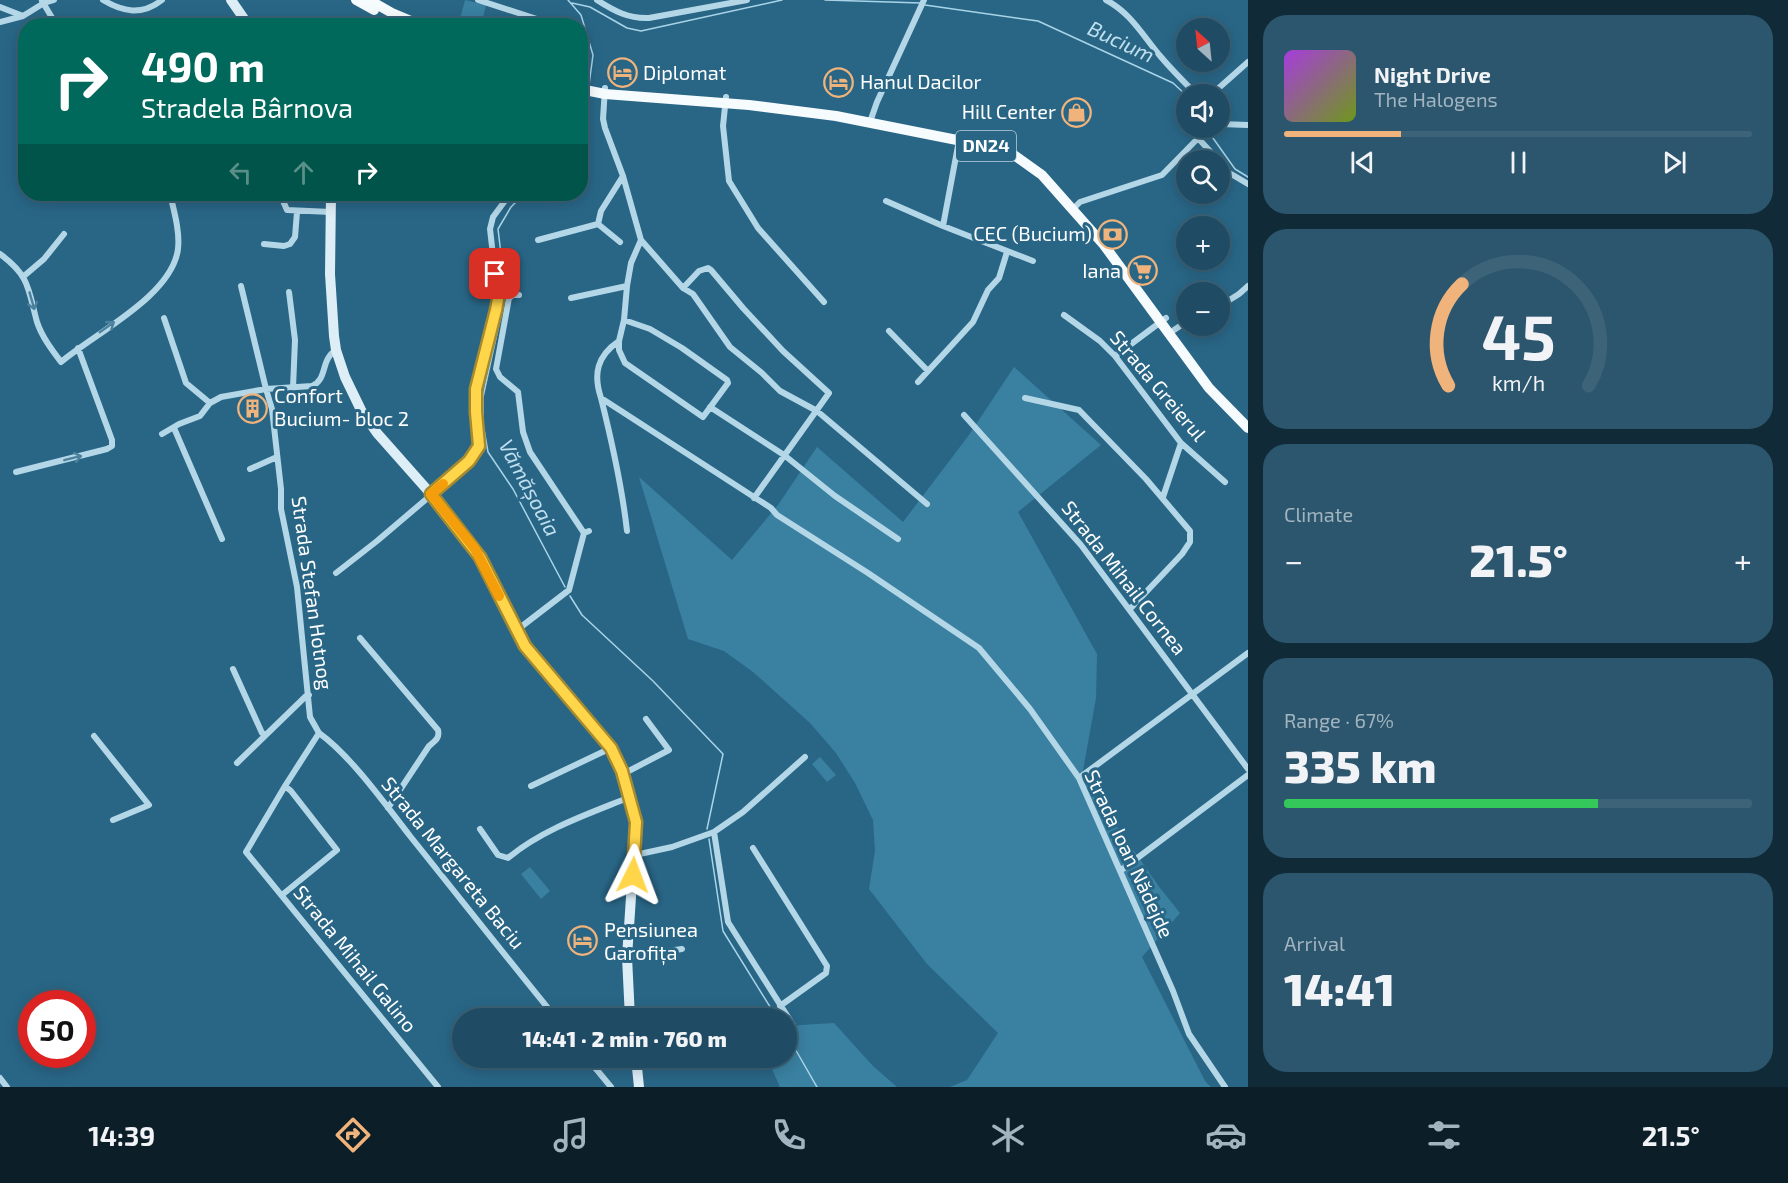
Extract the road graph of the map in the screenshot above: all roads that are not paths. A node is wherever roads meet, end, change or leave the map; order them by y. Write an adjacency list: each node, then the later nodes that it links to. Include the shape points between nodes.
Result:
1 (54, 0): 13 (street)
2 (103, 0): 3 (street, via 131,11 149,8)
3 (162, 0)
4 (231, 0): 19 (main road)
5 (356, 0): 20 (main road)
6 (369, 0): 21 (main road)
7 (478, 0): 22 (street)
8 (597, 0): 16 (street, via 634,18)
9 (691, 0): 16 (street)
10 (747, 0): 14 (street)
11 (924, 0): 30 (street)
12 (1106, 0): 25 (street, via 1130,17)
13 (43, 1): 17 (street); 18 (street)
14 (726, 2): 16 (street)
15 (0, 7): 17 (street)
16 (693, 9)
17 (23, 16): 23 (street)
18 (53, 18)
19 (243, 18)
20 (381, 18)
21 (404, 18)
22 (534, 18)
23 (0, 22)
24 (1248, 62): 26 (street)
25 (1187, 84)
26 (1223, 84)
27 (588, 88): 28 (main road, DN24)
28 (602, 91): 29 (main road, DN24); 38 (street, via 604,128)
29 (725, 100): 30 (main road, DN24, via 802,105); 67 (street, via 724,147 729,181 758,228)
30 (871, 119): 33 (main road, DN24)
31 (1230, 124): 32 (street)
32 (1248, 125)
33 (959, 138): 45 (main road, DN24, via 1002,144 1031,158 1055,179); 49 (street)
34 (1196, 138): 45 (street, via 1162,175)
35 (1198, 138): 36 (street)
36 (1208, 150)
37 (1230, 173): 39 (street)
38 (623, 176): 48 (street, via 601,211); 52 (street)
39 (1248, 184)
40 (172, 201): 75 (street, one-way to 40, via 138,305 171,270 178,246)
41 (283, 201): 46 (street, via 287,210)
42 (331, 201): 47 (main road)
43 (505, 201): 98 (street, via 489,229 498,299 476,389 479,446 469,461)
44 (886, 201): 49 (street)
45 (1075, 207): 70 (main road, DN24, via 1108,241)
46 (297, 212): 47 (street); 54 (street, via 295,237 290,244)
47 (331, 213): 76 (main road, via 330,274)
48 (598, 224): 51 (street); 53 (street)
49 (943, 226): 55 (street)
50 (64, 234): 58 (street)
51 (538, 240)
52 (640, 240): 60 (street); 62 (street)
53 (620, 242)
54 (264, 244)
55 (1007, 252): 57 (street); 78 (street, via 999,279 988,290 973,322)
56 (0, 254): 58 (street)
57 (1033, 261)
58 (24, 276): 75 (street, one-way to 75, via 38,323 61,362)
59 (241, 286): 81 (street, Strada Stefan Hotnog)
60 (627, 286): 65 (street); 71 (street)
61 (1248, 286): 66 (street)
62 (683, 288): 86 (street, via 693,294 730,347 780,391); 86 (street, via 699,271 711,270 783,351 829,393)
63 (289, 292): 80 (street, via 295,340)
64 (519, 295): 107 (street, via 509,298 496,369 518,392 530,452 586,532 569,590)
65 (571, 297)
66 (1230, 300)
67 (824, 302)
68 (1064, 315): 77 (street, Strada Greierul)
69 (165, 318): 84 (street, via 186,382)
70 (1163, 319): 72 (main road, DN24); 77 (street); 90 (main road, DN24, via 1209,388)
71 (624, 320): 74 (street); 85 (street, via 650,329 724,377 728,383)
72 (1174, 330): 88 (main road, DN24, via 1214,383)
73 (890, 331): 78 (street)
74 (618, 341): 82 (street, via 603,354 596,369); 85 (street, via 625,363 703,417)
75 (78, 348): 96 (street, one-way to 75, via 112,446)
76 (336, 350): 80 (street, via 327,358 317,384); 98 (main road, via 361,411)
77 (1114, 356): 92 (street, Strada Greierul)
78 (928, 371): 79 (street)
79 (918, 382)
80 (292, 387): 81 (street)
81 (266, 389): 84 (street, via 221,397); 94 (street, Strada Stefan Hotnog)
82 (601, 398): 100 (street, Strada Ioan Nădejde); 102 (street, via 614,447)
83 (1025, 398): 99 (street, via 1079,410)
84 (210, 403): 89 (street, via 200,416)
85 (710, 407): 93 (street)
86 (816, 411): 93 (street); 101 (street)
87 (964, 415): 106 (street, Strada Mihail Cornea, via 1081,544)
88 (1248, 418)
89 (174, 428): 91 (street); 104 (street)
90 (1248, 428)
91 (162, 434)
92 (1181, 443): 97 (street, Strada Greierul); 99 (street)
93 (784, 455): 100 (street); 103 (street)
94 (277, 457): 95 (street); 112 (street, Strada Stefan Hotnog)
95 (250, 469)
96 (16, 472)
97 (1225, 482)
98 (431, 494): 105 (street); 107 (main road, via 480,557)
99 (1163, 497): 106 (street, via 1192,537 1182,554)
100 (754, 498): 123 (street, Strada Ioan Nădejde, via 979,648 1030,709)
101 (927, 504)
102 (627, 531)
103 (898, 538)
104 (222, 539)
105 (336, 573)
106 (1130, 609): 111 (street, Strada Mihail Cornea)
107 (516, 631): 117 (main road)
108 (360, 638): 127 (street, via 439,734)
109 (1248, 653): 111 (street)
110 (233, 669): 115 (street)
111 (1192, 693): 120 (street, Strada Mihail Cornea); 123 (street)
112 (309, 695): 114 (street, Strada Stefan Hotnog, via 310,717); 115 (street)
113 (646, 719): 121 (street, via 669,750)
114 (319, 733): 124 (street); 127 (street, Strada Margareta Baciu, via 342,753)
115 (266, 735): 119 (street)
116 (94, 736): 128 (street, via 149,805)
117 (611, 748): 121 (main road); 125 (street)
118 (806, 757): 130 (street)
119 (237, 763)
120 (1248, 769)
121 (623, 774): 126 (main road)
122 (1248, 775): 133 (street)
123 (1079, 778): 133 (street, Strada Ioan Nădejde)
124 (285, 786): 134 (street, Strada Mihail Galino, via 246,852); 134 (street, via 337,850)
125 (531, 786)
126 (631, 797): 129 (street, via 562,825 525,844 508,858 498,855); 132 (main road, via 636,822)
127 (388, 808): 138 (street, Strada Margareta Baciu)
128 (113, 820)
129 (480, 829)
130 (714, 832): 132 (street); 137 (street, via 728,922)
131 (753, 848): 137 (street, via 827,966 826,973)
132 (635, 855): 136 (main road)
133 (1120, 871): 147 (street, Strada Ioan Nădejde, via 1190,1034)
134 (282, 895): 144 (street, Strada Mihail Galino)
135 (682, 949): 136 (street)
136 (627, 957): 139 (main road)
137 (780, 1006)
138 (548, 1008)
139 (630, 1008)
140 (595, 1068): 145 (street)
141 (637, 1068): 146 (main road)
142 (0, 1078): 143 (street)
143 (7, 1087)
144 (438, 1087)
145 (611, 1087)
146 (639, 1087)
147 (1225, 1087)

